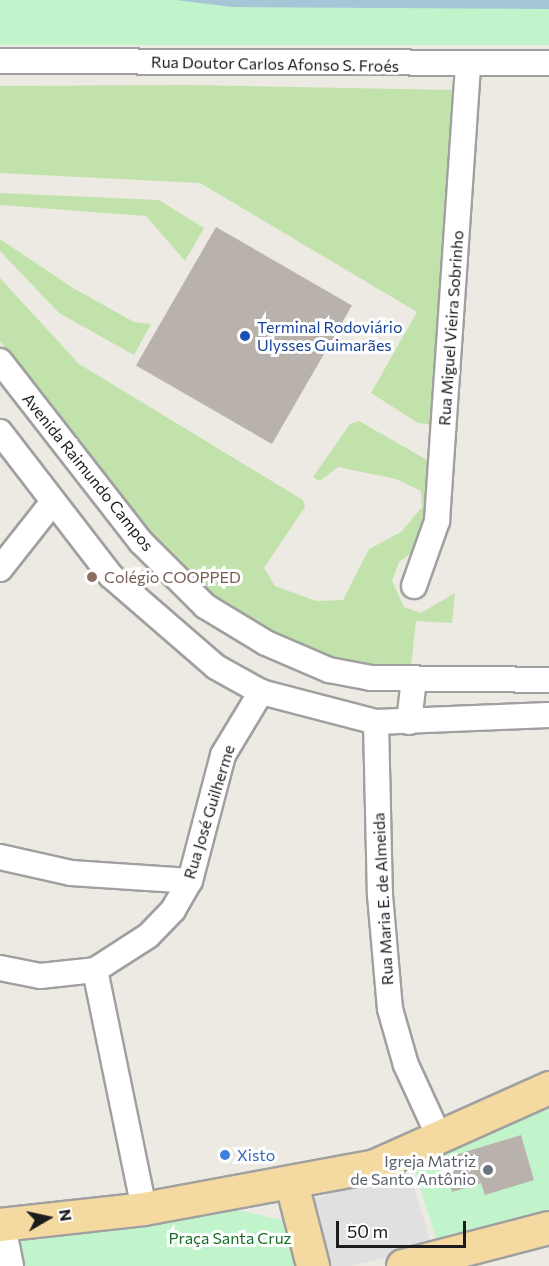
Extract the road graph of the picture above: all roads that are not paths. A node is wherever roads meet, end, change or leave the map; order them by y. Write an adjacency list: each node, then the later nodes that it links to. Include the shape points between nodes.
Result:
1 (0, 61): 3 (street, Rua Doutor Carlos Afonso S. Froés)
2 (549, 63): 3 (street, Rua Doutor Carlos Afonso S. Froés)
3 (468, 66): 8 (street, Rua Miguel Vieira Sobrinho, via 437,521)
4 (0, 360): 9 (street, Avenida Raimundo Campos, via 141,542 205,606 266,643 328,670)
5 (0, 432): 6 (street)
6 (53, 502): 7 (street); 11 (street, via 111,576 167,629 216,667)
7 (0, 569)
8 (414, 586)
9 (414, 679): 10 (street, Avenida Raimundo Campos); 14 (street)
10 (549, 680)
11 (261, 692): 13 (street); 16 (street, Rua José Guilherme, via 223,755)
12 (549, 715): 14 (street)
13 (376, 722): 14 (street); 20 (street, Rua Maria E. de Almeida, via 380,895 390,1009 406,1065)
14 (409, 722)
15 (0, 857): 16 (street, via 71,873)
16 (190, 881): 18 (street, Rua José Guilherme, via 148,936)
17 (0, 968): 18 (street, Rua José Guilherme, via 40,976)
18 (95, 970): 22 (street)
19 (549, 1088): 20 (main road)
20 (440, 1139): 21 (main road, via 375,1166)
21 (292, 1184): 22 (main road); 26 (main road)
22 (144, 1209): 23 (main road)
23 (2, 1225): 25 (street)
24 (549, 1228): 27 (main road)
25 (11, 1266)
26 (313, 1266)
27 (403, 1266)

